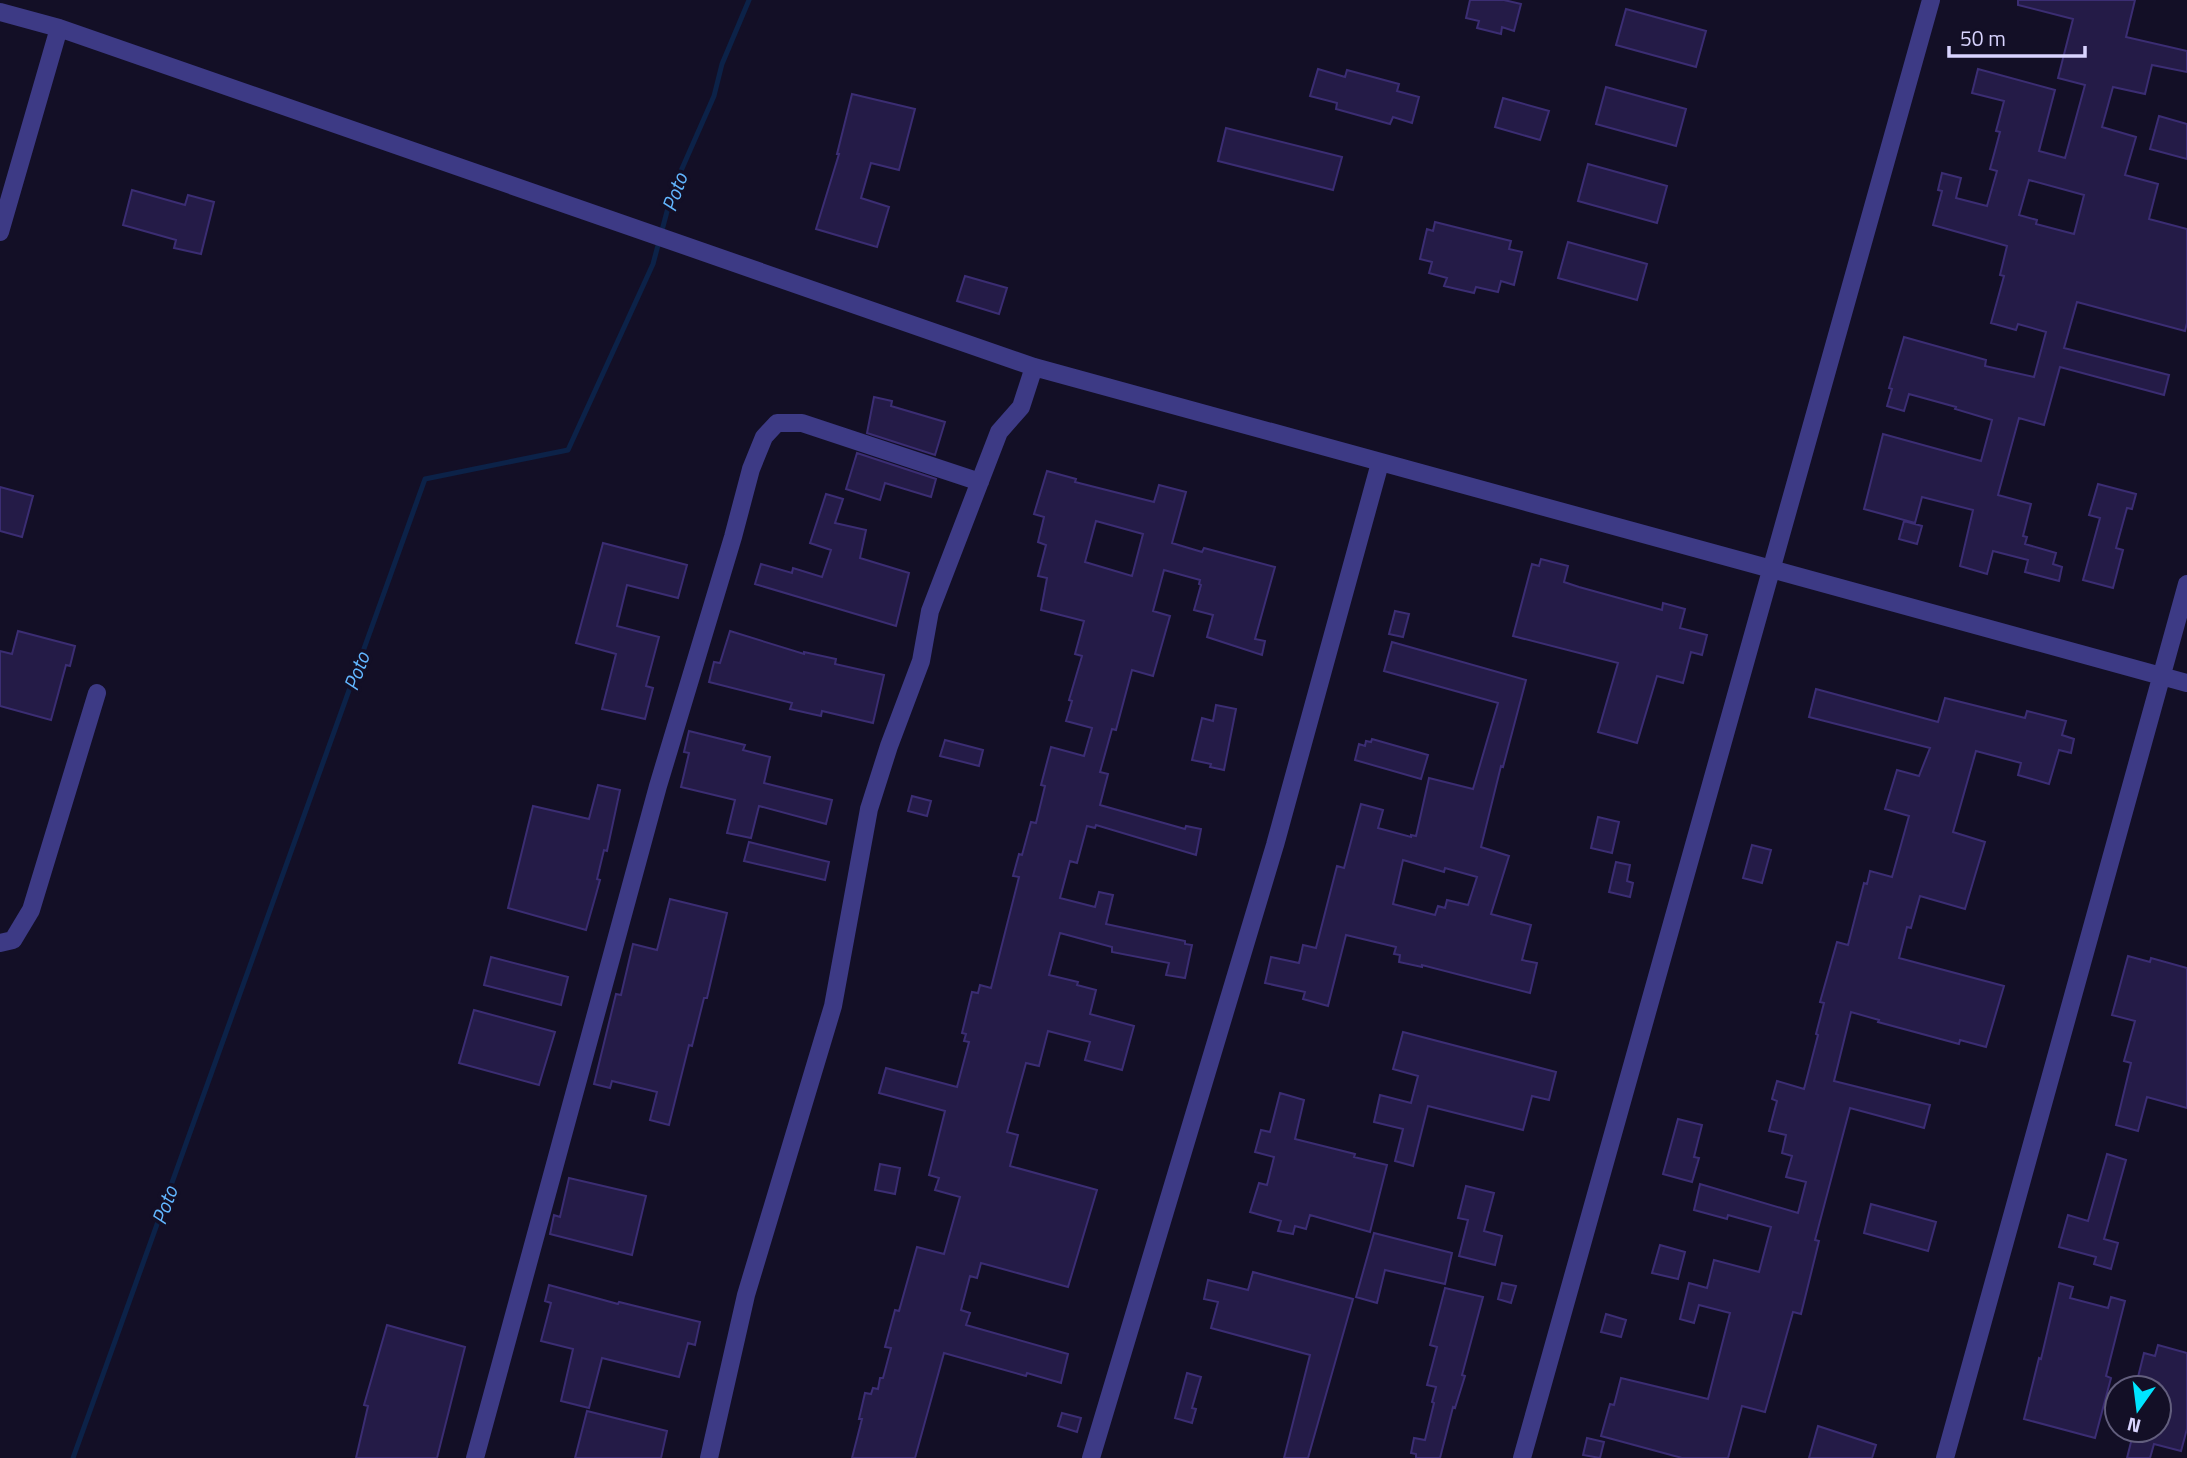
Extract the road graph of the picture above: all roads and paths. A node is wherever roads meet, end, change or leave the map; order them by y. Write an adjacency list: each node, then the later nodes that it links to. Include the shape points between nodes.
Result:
1 (1931, 0): 8 (street)
2 (0, 12): 3 (street)
3 (60, 28): 4 (street); 5 (street)
4 (0, 232)
5 (1034, 366): 6 (street); 7 (street, via 1021,407 999,432)
6 (1380, 463): 8 (street); 16 (street, via 1275,845)
7 (980, 482): 14 (street, via 802,423 777,423 764,436 658,786); 15 (street, via 930,611 921,661 869,809 833,1006 747,1295)
8 (1770, 568): 10 (street); 17 (street)
9 (2187, 584): 10 (street)
10 (2163, 676): 11 (street); 18 (street)
11 (2187, 683)
12 (97, 693): 13 (street, via 31,910 13,940)
13 (0, 943)
14 (475, 1458)
15 (709, 1458)
16 (1091, 1458)
17 (1522, 1458)
18 (1945, 1458)

